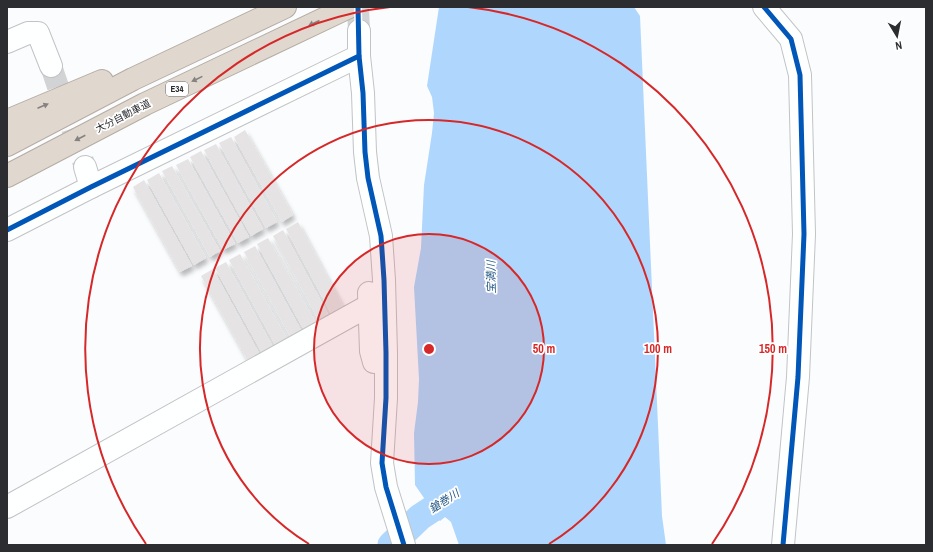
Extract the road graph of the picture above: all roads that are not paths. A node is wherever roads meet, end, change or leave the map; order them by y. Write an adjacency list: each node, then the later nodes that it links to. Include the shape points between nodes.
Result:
1 (284, 7): 8 (highway, one-way to 1); 9 (highway, via 133,79)
2 (349, 7): 10 (highway, 大分自動車道 / E34, one-way to 10, via 145,104)
3 (764, 7): 17 (street, via 792,39 800,75 804,234 798,377)
4 (360, 31): 6 (street)
5 (7, 42): 7 (street, via 28,33 38,33)
6 (359, 56): 11 (street, via 365,152); 12 (street, via 88,177)
7 (51, 66)
8 (7, 121)
9 (7, 145)
10 (7, 176)
11 (375, 208): 13 (street); 14 (street, via 382,244)
12 (7, 230)
13 (368, 306): 14 (street, via 377,380); 15 (street)
14 (386, 398): 16 (street, via 382,463 386,487)
15 (7, 507)
16 (404, 545)
17 (783, 545)

